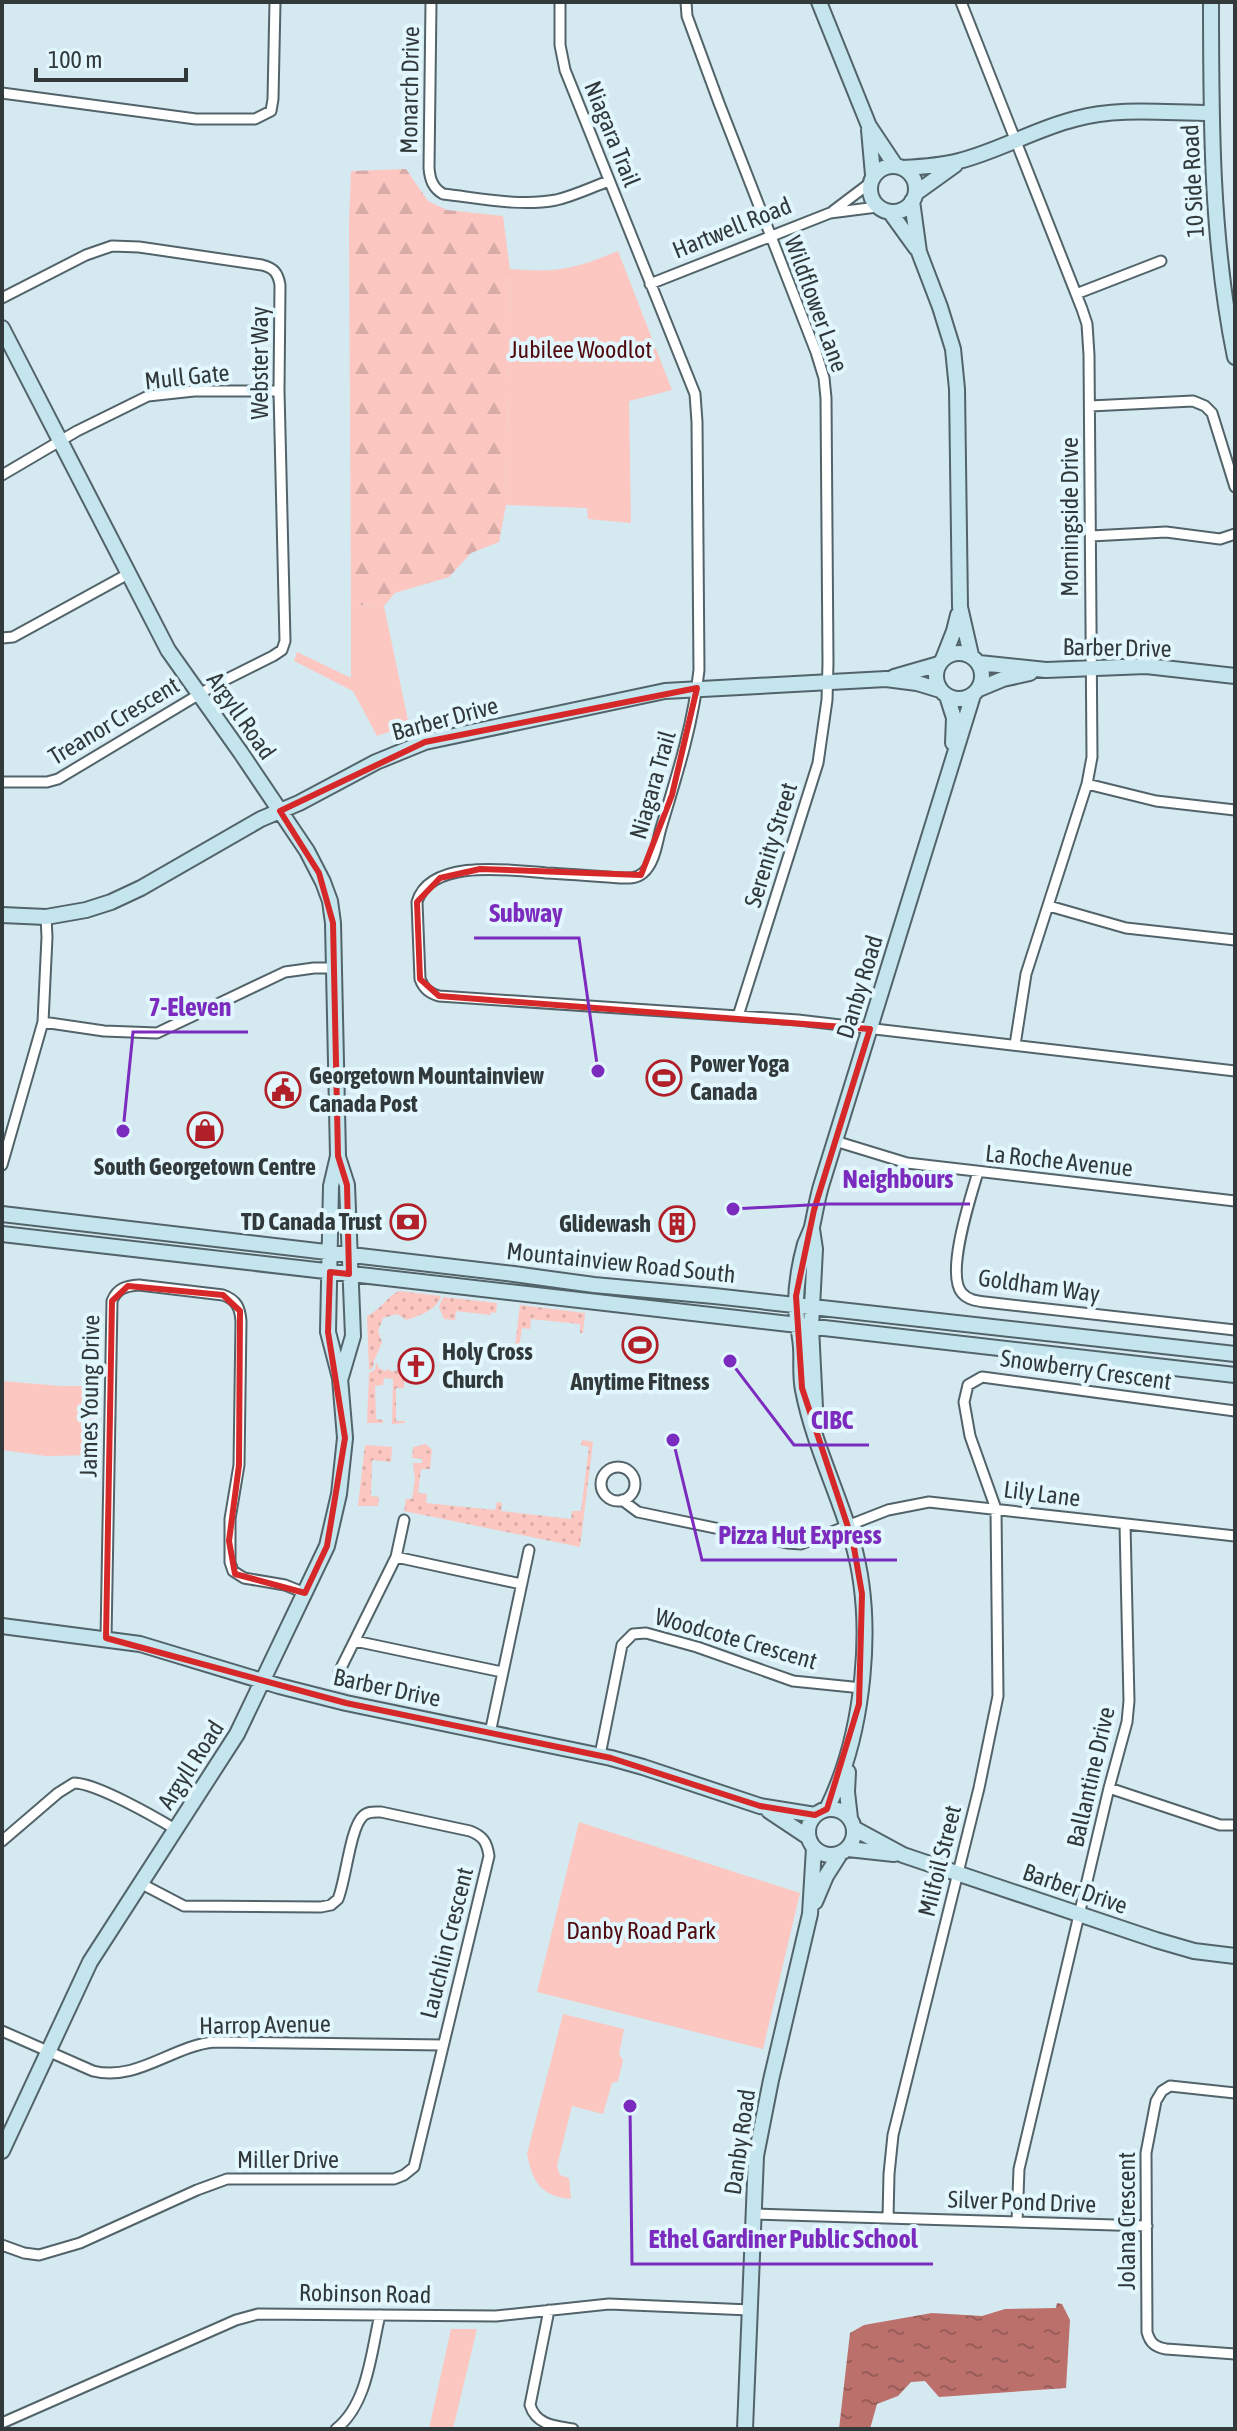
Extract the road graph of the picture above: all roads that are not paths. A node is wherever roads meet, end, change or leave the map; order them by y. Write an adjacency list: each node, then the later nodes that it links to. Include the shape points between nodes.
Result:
1 (275, 2): 8 (street, via 273,106 261,117 196,119)
2 (431, 2): 15 (street, Monarch Drive, via 433,186 443,194 546,201)
3 (560, 2): 15 (street, Niagara Trail, via 563,63)
4 (686, 2): 19 (street, Wildflower Lane)
5 (819, 2): 10 (street)
6 (961, 2): 11 (street, Morningside Drive)
7 (1211, 2): 9 (street, 10 Side Road)
8 (2, 93)
9 (1211, 113): 11 (street, via 1093,115); 26 (street, 10 Side Road, via 1219,255)
10 (869, 126): 13 (street); 14 (street)
11 (1016, 139): 12 (street); 23 (street, Morningside Drive)
12 (962, 161): 13 (street); 16 (street)
13 (899, 166): 14 (street, via 883,167); 16 (street, via 915,180)
14 (872, 179): 17 (street, via 870,196); 18 (street, Hartwell Road)
15 (609, 181): 22 (street, Niagara Trail)
16 (914, 197): 17 (street, via 902,210); 20 (street)
17 (884, 209): 18 (street, Hartwell Road); 20 (street)
18 (830, 213): 19 (street, Hartwell Road)
19 (770, 236): 22 (street, Hartwell Road); 43 (street, Wildflower Lane, via 825,388)
20 (919, 252): 35 (street, via 953,349)
21 (1161, 261): 23 (street)
22 (650, 284): 44 (street, Niagara Trail, via 695,394)
23 (1076, 294): 28 (street, Morningside Drive, via 1088,332)
24 (2, 298): 27 (street, Webster Way, via 112,246 269,267 280,285)
25 (2, 328): 29 (street, Argyll Road)
26 (1235, 357)
27 (279, 391): 29 (street, Mull Gate, via 148,396); 47 (street, Webster Way, via 285,641 273,656)
28 (1090, 406): 31 (street, via 1193,401 1205,406 1212,413); 33 (street, Morningside Drive)
29 (60, 440): 30 (street, Mull Gate); 34 (street, Argyll Road)
30 (2, 475)
31 (1235, 487)
32 (1235, 534): 33 (street, via 1220,539 1166,532)
33 (1091, 536): 39 (street, Morningside Drive)
34 (128, 574): 36 (street, via 13,637); 47 (street, Argyll Road, via 168,650)
35 (960, 607): 37 (street); 38 (street)
36 (2, 638)
37 (975, 659): 38 (street, via 953,653); 40 (street, Barber Drive); 45 (street, via 983,676)
38 (941, 662): 42 (street, Barber Drive); 46 (street, via 936,677)
39 (1091, 667): 40 (street, Barber Drive); 41 (street, Barber Drive, via 1146,666); 50 (street, Morningside Drive, via 1092,757)
40 (1046, 670): 45 (street, Barber Drive, via 1003,679)
41 (1235, 676)
42 (886, 679): 43 (street, Barber Drive); 46 (street, Barber Drive)
43 (828, 682): 44 (street, Barber Drive); 58 (street, Serenity Street, via 818,763)
44 (697, 688): 52 (street, Barber Drive, via 637,695 425,742); 58 (street, Niagara Trail, via 672,795 652,860 641,875 489,869 440,878 419,893 417,902 420,979 439,996)
45 (976, 692): 46 (street, via 960,699); 48 (street, Danby Road)
46 (944, 693): 48 (street, Danby Road, via 954,718)
47 (199, 694): 49 (street, Treanor Crescent, via 58,779); 52 (street, Argyll Road)
48 (953, 759): 60 (street, Danby Road)
49 (2, 782)
50 (1087, 784): 51 (street, via 1156,801); 53 (street, Morningside Drive)
51 (1235, 810)
52 (280, 811): 55 (street, Barber Drive, via 125,896); 57 (street, Argyll Road, via 314,863 330,901)
53 (1049, 906): 56 (street, via 1126,928); 61 (street, Morningside Drive, via 1026,974)
54 (2, 915): 55 (street, Barber Drive)
55 (46, 917): 59 (street)
56 (1235, 940)
57 (335, 968): 59 (street, via 285,972 157,1033); 64 (street, Argyll Road)
58 (738, 1016): 60 (street, Niagara Trail)
59 (43, 1022): 65 (street)
60 (870, 1029): 61 (street); 63 (street, Danby Road)
61 (1015, 1045): 62 (street)
62 (1235, 1071)
63 (835, 1141): 66 (street, La Roche Avenue, via 898,1161); 69 (street, Danby Road)
64 (338, 1156): 71 (street, Argyll Road, via 331,1186); 72 (street, Argyll Road, via 347,1185)
65 (2, 1165)
66 (978, 1172): 67 (street, La Roche Avenue); 78 (street, Goldham Way, via 957,1252 958,1284 966,1297)
67 (1235, 1201)
68 (2, 1214): 71 (street, Mountainview Road South)
69 (812, 1229): 75 (street, Danby Road, via 804,1247); 76 (street, Danby Road)
70 (2, 1234): 73 (street, Mountainview Road South)
71 (330, 1253): 72 (street, Mountainview Road South); 73 (street, Argyll Road)
72 (348, 1255): 74 (street, Argyll Road); 75 (street, Mountainview Road South)
73 (330, 1272): 74 (street, Mountainview Road South); 81 (street, Argyll Road, via 328,1332)
74 (349, 1274): 77 (street, Mountainview Road South); 81 (street, Argyll Road, via 353,1336)
75 (796, 1305): 76 (street, Mountainview Road South); 77 (street, Danby Road)
76 (812, 1307): 77 (street, Danby Road); 79 (street, Mountainview Road South)
77 (804, 1326): 80 (street, Mountainview Road South); 87 (street, Danby Road, via 818,1447)
78 (1235, 1330)
79 (1235, 1354)
80 (1235, 1375)
81 (340, 1378): 92 (street, Argyll Road, via 345,1438 339,1494 327,1546)
82 (1235, 1411): 84 (street, Snowberry Crescent, via 982,1377 968,1385 964,1402)
83 (622, 1500): 87 (street, Lily Lane, via 638,1512 787,1543 801,1544)
84 (996, 1509): 86 (street, Lily Lane); 87 (street, Lily Lane, via 919,1502); 113 (street, Milfoil Street, via 998,1696)
85 (404, 1520): 90 (street)
86 (1125, 1524): 88 (street, Lily Lane); 103 (street, Ballantine Drive, via 1129,1701)
87 (848, 1526): 99 (street, Danby Road, via 862,1594)
88 (1235, 1536)
89 (529, 1550): 91 (street)
90 (396, 1557): 91 (street); 95 (street)
91 (521, 1584): 97 (street)
92 (305, 1593): 94 (street, James Young Drive, via 244,1578 230,1562 240,1419 241,1321 235,1301 223,1295 128,1286 112,1301); 98 (street, Argyll Road)
93 (2, 1626): 94 (street, Barber Drive)
94 (106, 1638): 98 (street, Barber Drive)
95 (355, 1641): 96 (street); 97 (street)
96 (339, 1672)
97 (502, 1672): 100 (street)
98 (263, 1682): 100 (street, Barber Drive); 108 (street, Argyll Road, via 227,1753)
99 (862, 1688): 101 (street, Danby Road); 102 (street, Woodcote Crescent, via 793,1681 697,1647 633,1634 622,1645)
100 (490, 1733): 102 (street, Barber Drive)
101 (849, 1751): 105 (street, Danby Road, via 836,1790); 106 (street, Danby Road)
102 (600, 1755): 104 (street, Barber Drive)
103 (1109, 1788): 107 (street, via 1220,1825); 116 (street, Ballantine Drive)
104 (760, 1806): 105 (street, Barber Drive); 110 (street, Barber Drive)
105 (821, 1812): 106 (street, via 842,1811); 110 (street, via 810,1823)
106 (852, 1823): 111 (street, via 854,1838); 112 (street, Barber Drive)
107 (1235, 1825)
108 (175, 1829): 109 (street, via 95,1788 74,1783); 114 (street, Argyll Road)
109 (2, 1841)
110 (811, 1842): 111 (street, via 824,1854); 115 (street, Danby Road)
111 (844, 1852): 112 (street, Barber Drive); 115 (street, Danby Road, via 826,1876)
112 (903, 1855): 113 (street, Barber Drive)
113 (956, 1872): 116 (street, Barber Drive); 124 (street, Milfoil Street, via 893,2135)
114 (140, 1883): 119 (street, Lauchlin Crescent, via 184,1906 321,1907 338,1899 364,1815 381,1812 481,1835 489,1856); 120 (street, Argyll Road, via 90,1962)
115 (810, 1914): 123 (street, Danby Road, via 759,2135)
116 (1079, 1914): 117 (street, Barber Drive, via 1179,1947); 125 (street, Ballantine Drive, via 1019,2169)
117 (1235, 1956)
118 (2, 2031): 120 (street, Harrop Avenue)
119 (443, 2045): 120 (street, Harrop Avenue, via 214,2042 189,2046 119,2074 93,2071); 127 (street, Miller Drive, via 414,2167 404,2175 227,2179 80,2243 39,2255)
120 (49, 2051): 122 (street, Argyll Road)
121 (1235, 2093): 126 (street, Jolana Crescent, via 1170,2086 1162,2091 1146,2153)
122 (2, 2151)
123 (753, 2214): 124 (street, Silver Pond Drive); 129 (street, Danby Road)
124 (888, 2218): 125 (street, Silver Pond Drive)
125 (1017, 2222): 126 (street, Silver Pond Drive)
126 (1147, 2226): 131 (street, Jolana Crescent, via 1149,2338 1158,2347)
127 (2, 2245)
128 (549, 2310): 129 (street, Robinson Road, via 609,2304); 130 (street, Robinson Road, via 496,2316); 134 (street, via 530,2405 538,2420)
129 (750, 2310): 135 (street, Danby Road)
130 (380, 2315): 132 (street, Robinson Road, via 249,2316); 133 (street, via 359,2399)
131 (1235, 2354)
132 (2, 2423)
133 (336, 2429)
134 (573, 2429)
135 (745, 2429)

